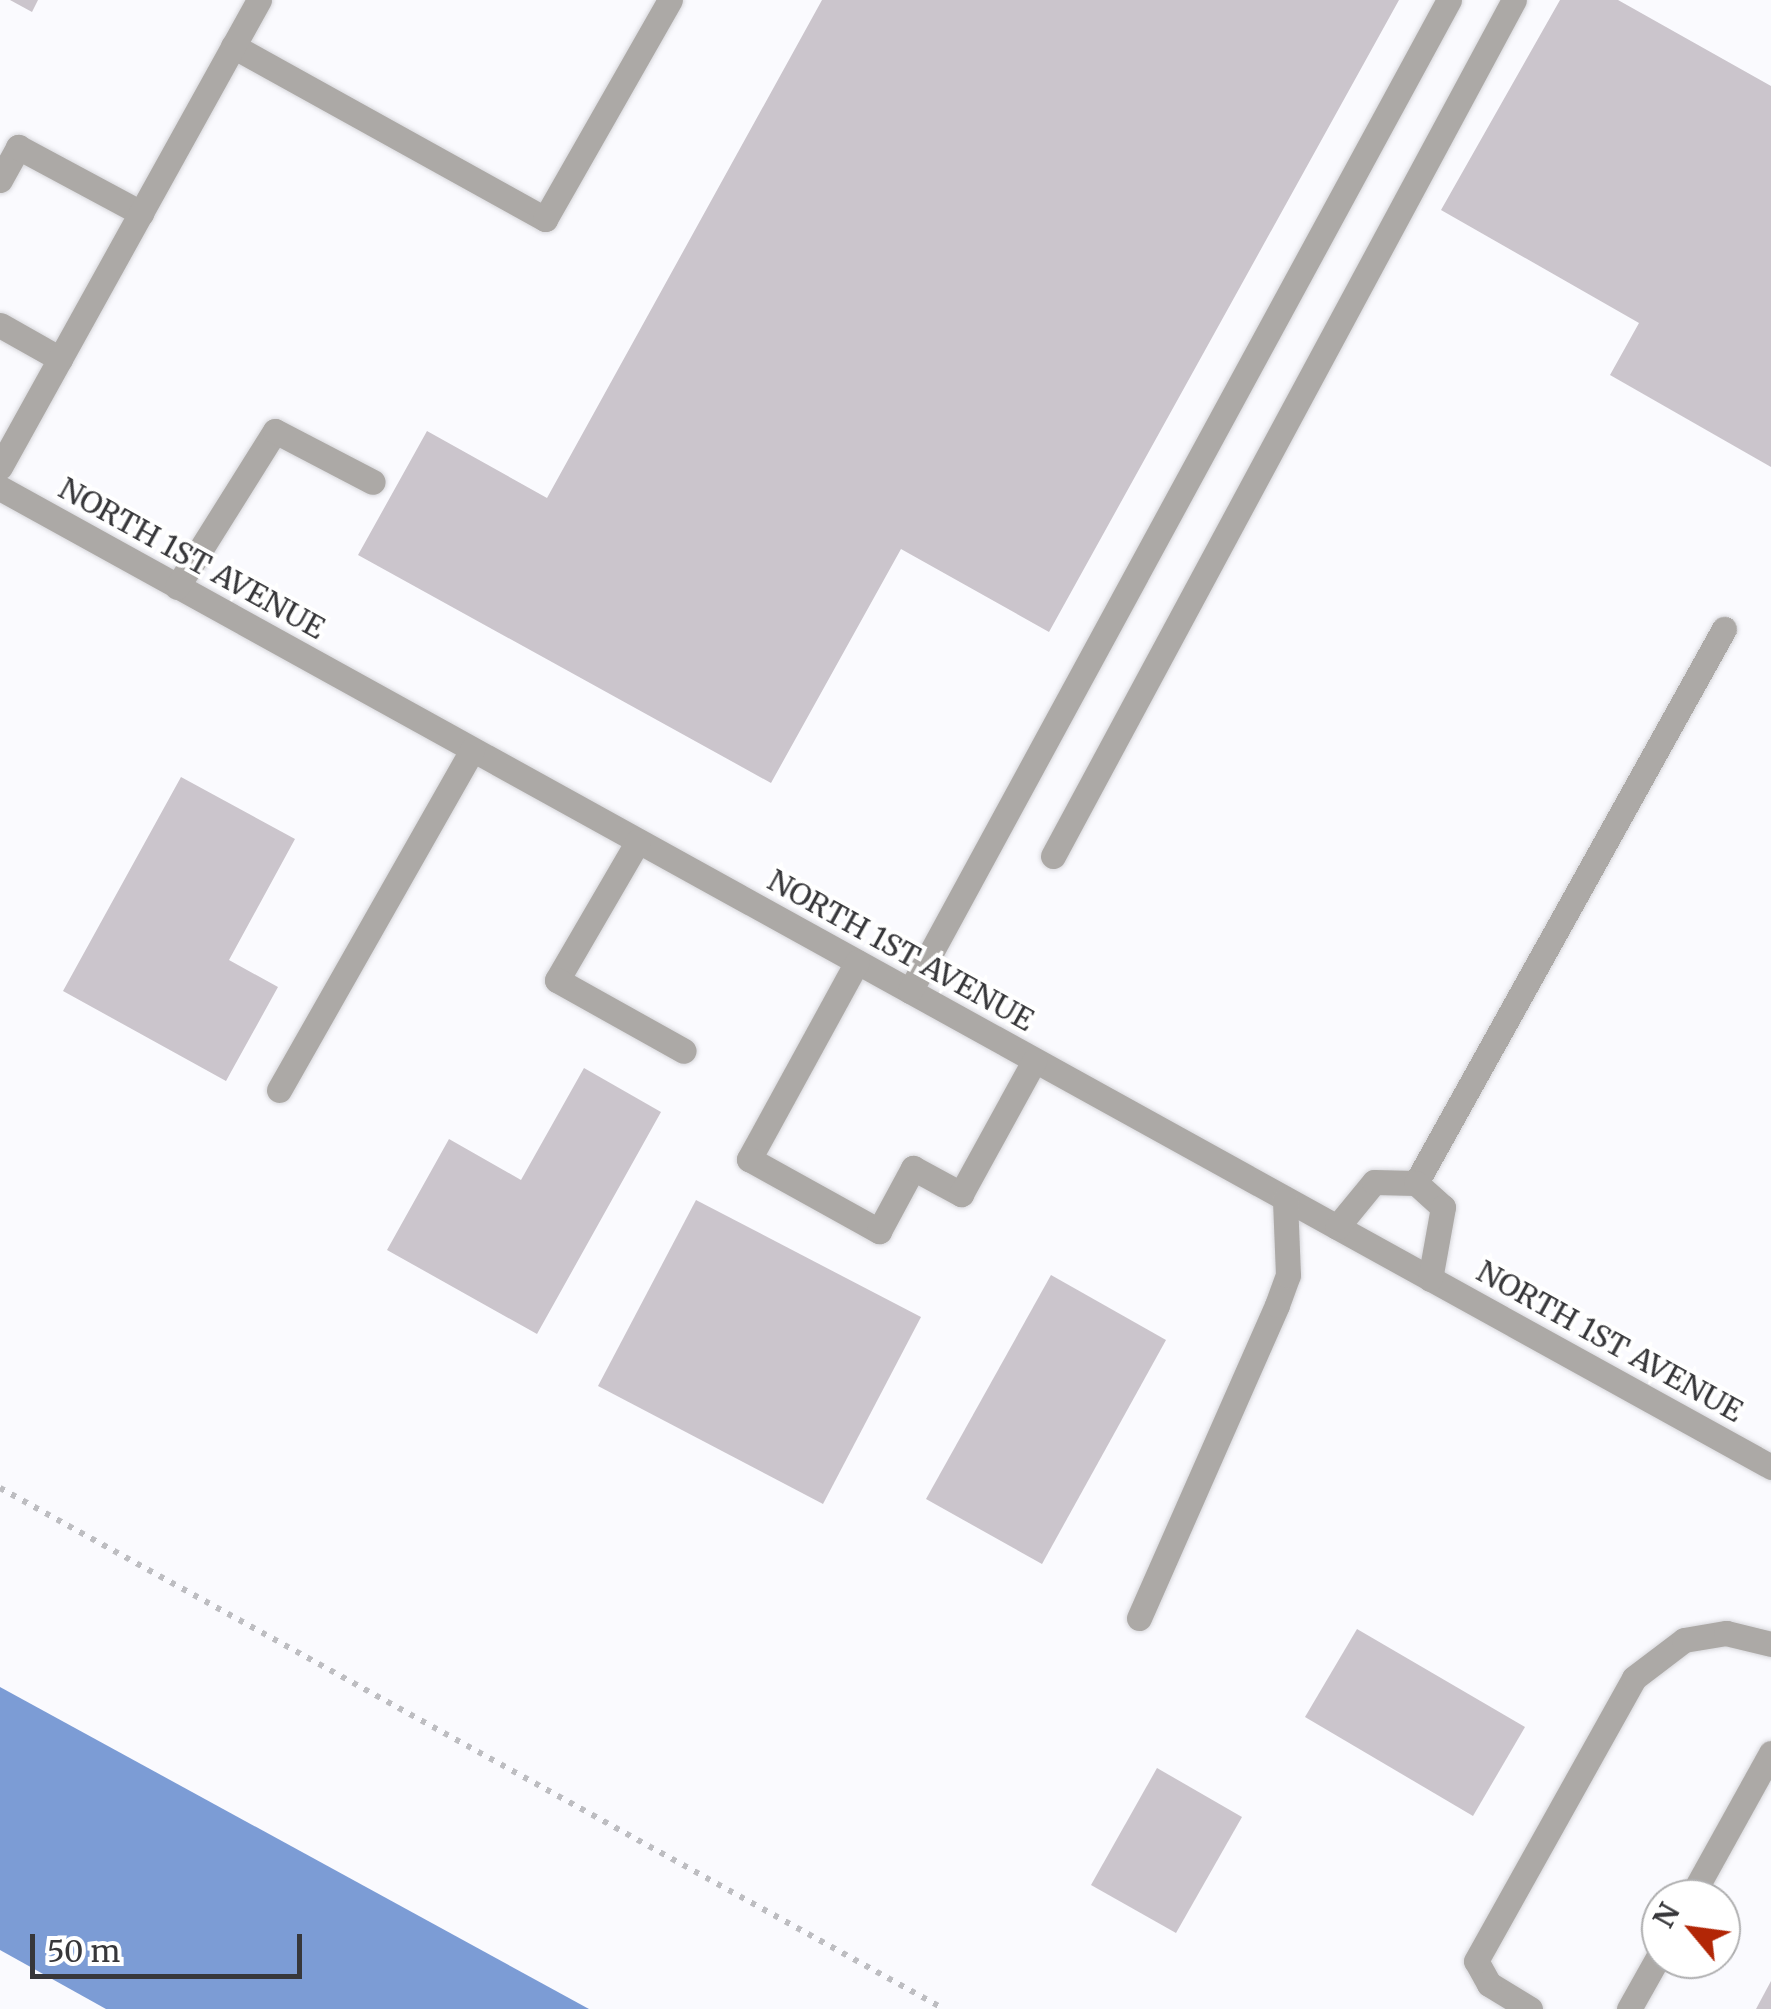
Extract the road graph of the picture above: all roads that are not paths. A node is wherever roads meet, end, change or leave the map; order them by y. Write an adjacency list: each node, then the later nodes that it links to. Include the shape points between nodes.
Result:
1 (259, 0): 5 (street)
2 (670, 0): 5 (street, via 545,219)
3 (1448, 0): 19 (street)
4 (1514, 0): 17 (street)
5 (233, 46): 7 (street)
6 (0, 180): 7 (street, via 18,147)
7 (140, 214): 9 (street)
8 (0, 325): 9 (street)
9 (60, 358): 10 (street)
10 (0, 467)
11 (372, 482): 13 (street, via 275,431)
12 (0, 488): 13 (street, NORTH 1ST AVENUE)
13 (177, 586): 15 (street, NORTH 1ST AVENUE)
14 (1724, 629): 23 (street)
15 (472, 750): 16 (street, NORTH 1ST AVENUE); 22 (street)
16 (638, 841): 18 (street, NORTH 1ST AVENUE); 20 (street, via 557,980)
17 (1053, 856)
18 (857, 962): 19 (street, NORTH 1ST AVENUE); 21 (street, via 749,1159 879,1231 913,1168 961,1194)
19 (910, 992): 21 (street, NORTH 1ST AVENUE)
20 (684, 1051)
21 (1034, 1061): 24 (street, NORTH 1ST AVENUE)
22 (278, 1090)
23 (1416, 1183): 25 (street, via 1374,1182); 26 (street, via 1443,1207)
24 (1285, 1198): 25 (street, NORTH 1ST AVENUE); 28 (street, via 1288,1275)
25 (1337, 1228): 26 (street, NORTH 1ST AVENUE)
26 (1430, 1278): 27 (street, NORTH 1ST AVENUE)
27 (1771, 1467)
28 (1139, 1618)
29 (1771, 1644): 33 (street, via 1726,1632 1684,1640 1634,1678 1476,1961 1489,1984)
30 (1771, 1753): 31 (street)
31 (1701, 1879)
32 (1646, 1979): 34 (street)
33 (1530, 2009)
34 (1630, 2009)

